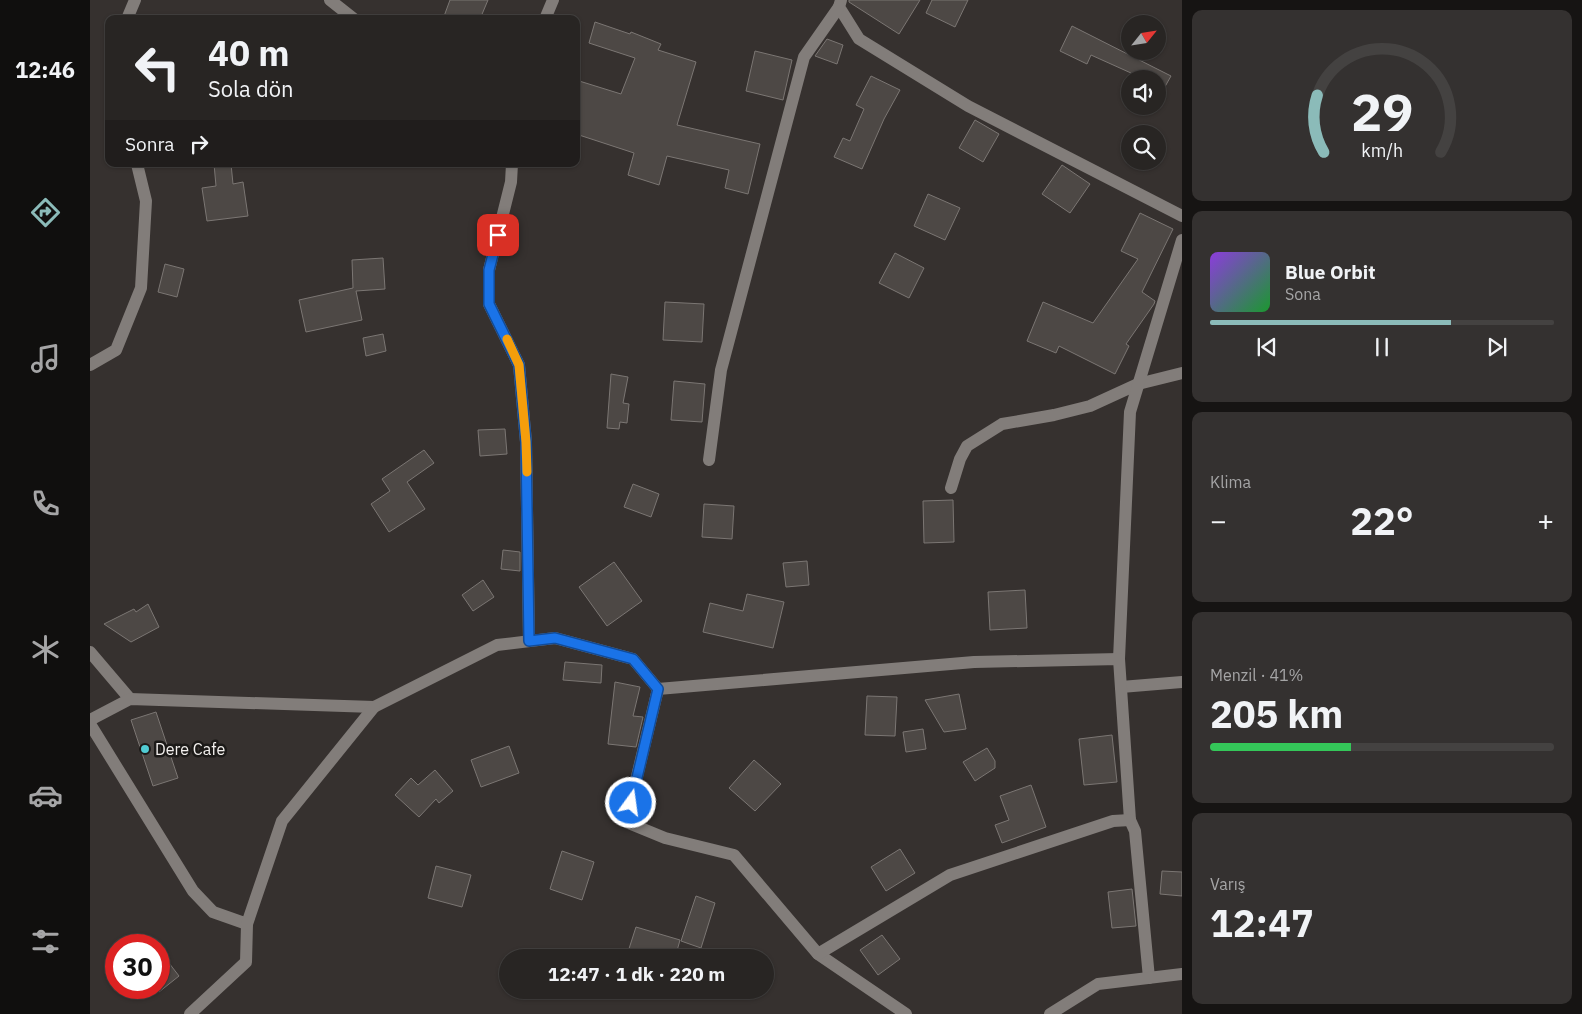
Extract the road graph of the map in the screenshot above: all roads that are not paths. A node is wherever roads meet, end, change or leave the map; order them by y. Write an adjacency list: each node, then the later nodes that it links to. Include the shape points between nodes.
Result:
1 (135, 0): 5 (street)
2 (330, 0): 6 (street)
3 (553, 0): 7 (street)
4 (840, 4): 10 (street, via 859,39 968,106); 15 (street, via 804,57 721,370)
5 (129, 15)
6 (349, 15)
7 (547, 15)
8 (138, 167): 12 (street, via 146,201 141,288 116,350)
9 (512, 167): 17 (street, via 489,270 489,304 519,365 526,442)
10 (1182, 216)
11 (1182, 240): 14 (street)
12 (90, 365)
13 (1182, 373): 14 (street)
14 (1138, 384): 16 (street, via 1090,406 1002,424 967,446); 19 (street, via 1130,412)
15 (709, 460)
16 (951, 488)
17 (529, 641): 22 (street, via 555,638 633,659); 24 (street, via 498,645)
18 (90, 652): 23 (street)
19 (1118, 659): 21 (street); 22 (street, via 974,662)
20 (1182, 682): 21 (street)
21 (1121, 688): 26 (street)
22 (658, 689): 28 (street, via 626,822 665,838 734,855)
23 (130, 699): 24 (street); 25 (street)
24 (374, 707): 27 (street, via 282,821)
25 (90, 722): 27 (street, via 193,891 214,912)
26 (1130, 820): 28 (street, via 1113,822 950,875); 30 (street, via 1135,831)
27 (248, 924): 31 (street, via 246,962)
28 (818, 954): 32 (street)
29 (1182, 974): 30 (street)
30 (1149, 978): 33 (street, via 1098,984)
31 (190, 1014)
32 (906, 1014)
33 (1050, 1014)

